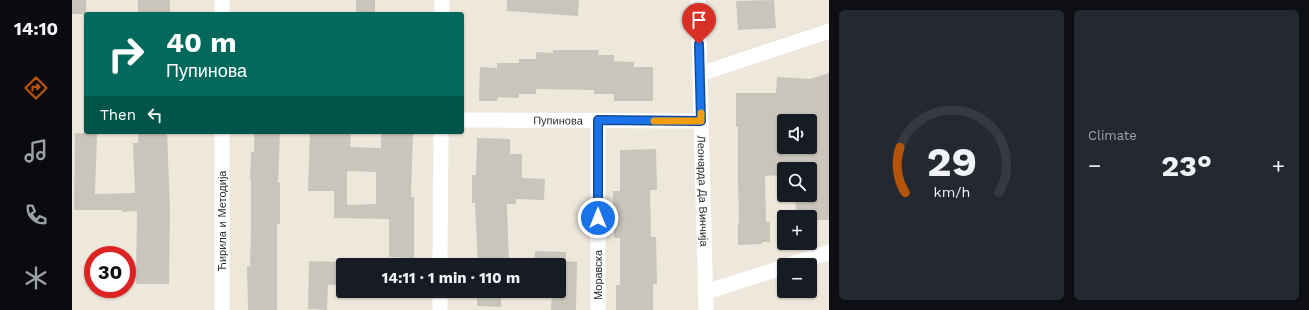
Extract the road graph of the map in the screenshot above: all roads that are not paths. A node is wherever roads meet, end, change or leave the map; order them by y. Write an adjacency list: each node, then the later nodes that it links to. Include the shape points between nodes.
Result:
1 (222, 0): 4 (street)
2 (442, 0): 5 (street)
3 (698, 0): 7 (street, Леонарда Да Винчија)
4 (222, 12)
5 (442, 12)
6 (829, 31): 7 (street)
7 (700, 74): 10 (street, Леонарда Да Винчија)
8 (464, 120): 9 (street, Пупинова)
9 (598, 120): 10 (street, Пупинова); 21 (street, Моравска)
10 (701, 121): 17 (street, Леонарда Да Винчија)
11 (222, 134): 19 (street, Ћирила и Методија)
12 (441, 134): 14 (street)
13 (829, 252): 15 (street)
14 (440, 258)
15 (811, 258)
16 (777, 269): 17 (street)
17 (706, 292): 22 (street, Леонарда Да Винчија)
18 (440, 298): 20 (street)
19 (222, 310)
20 (440, 310)
21 (598, 310)
22 (706, 310)

